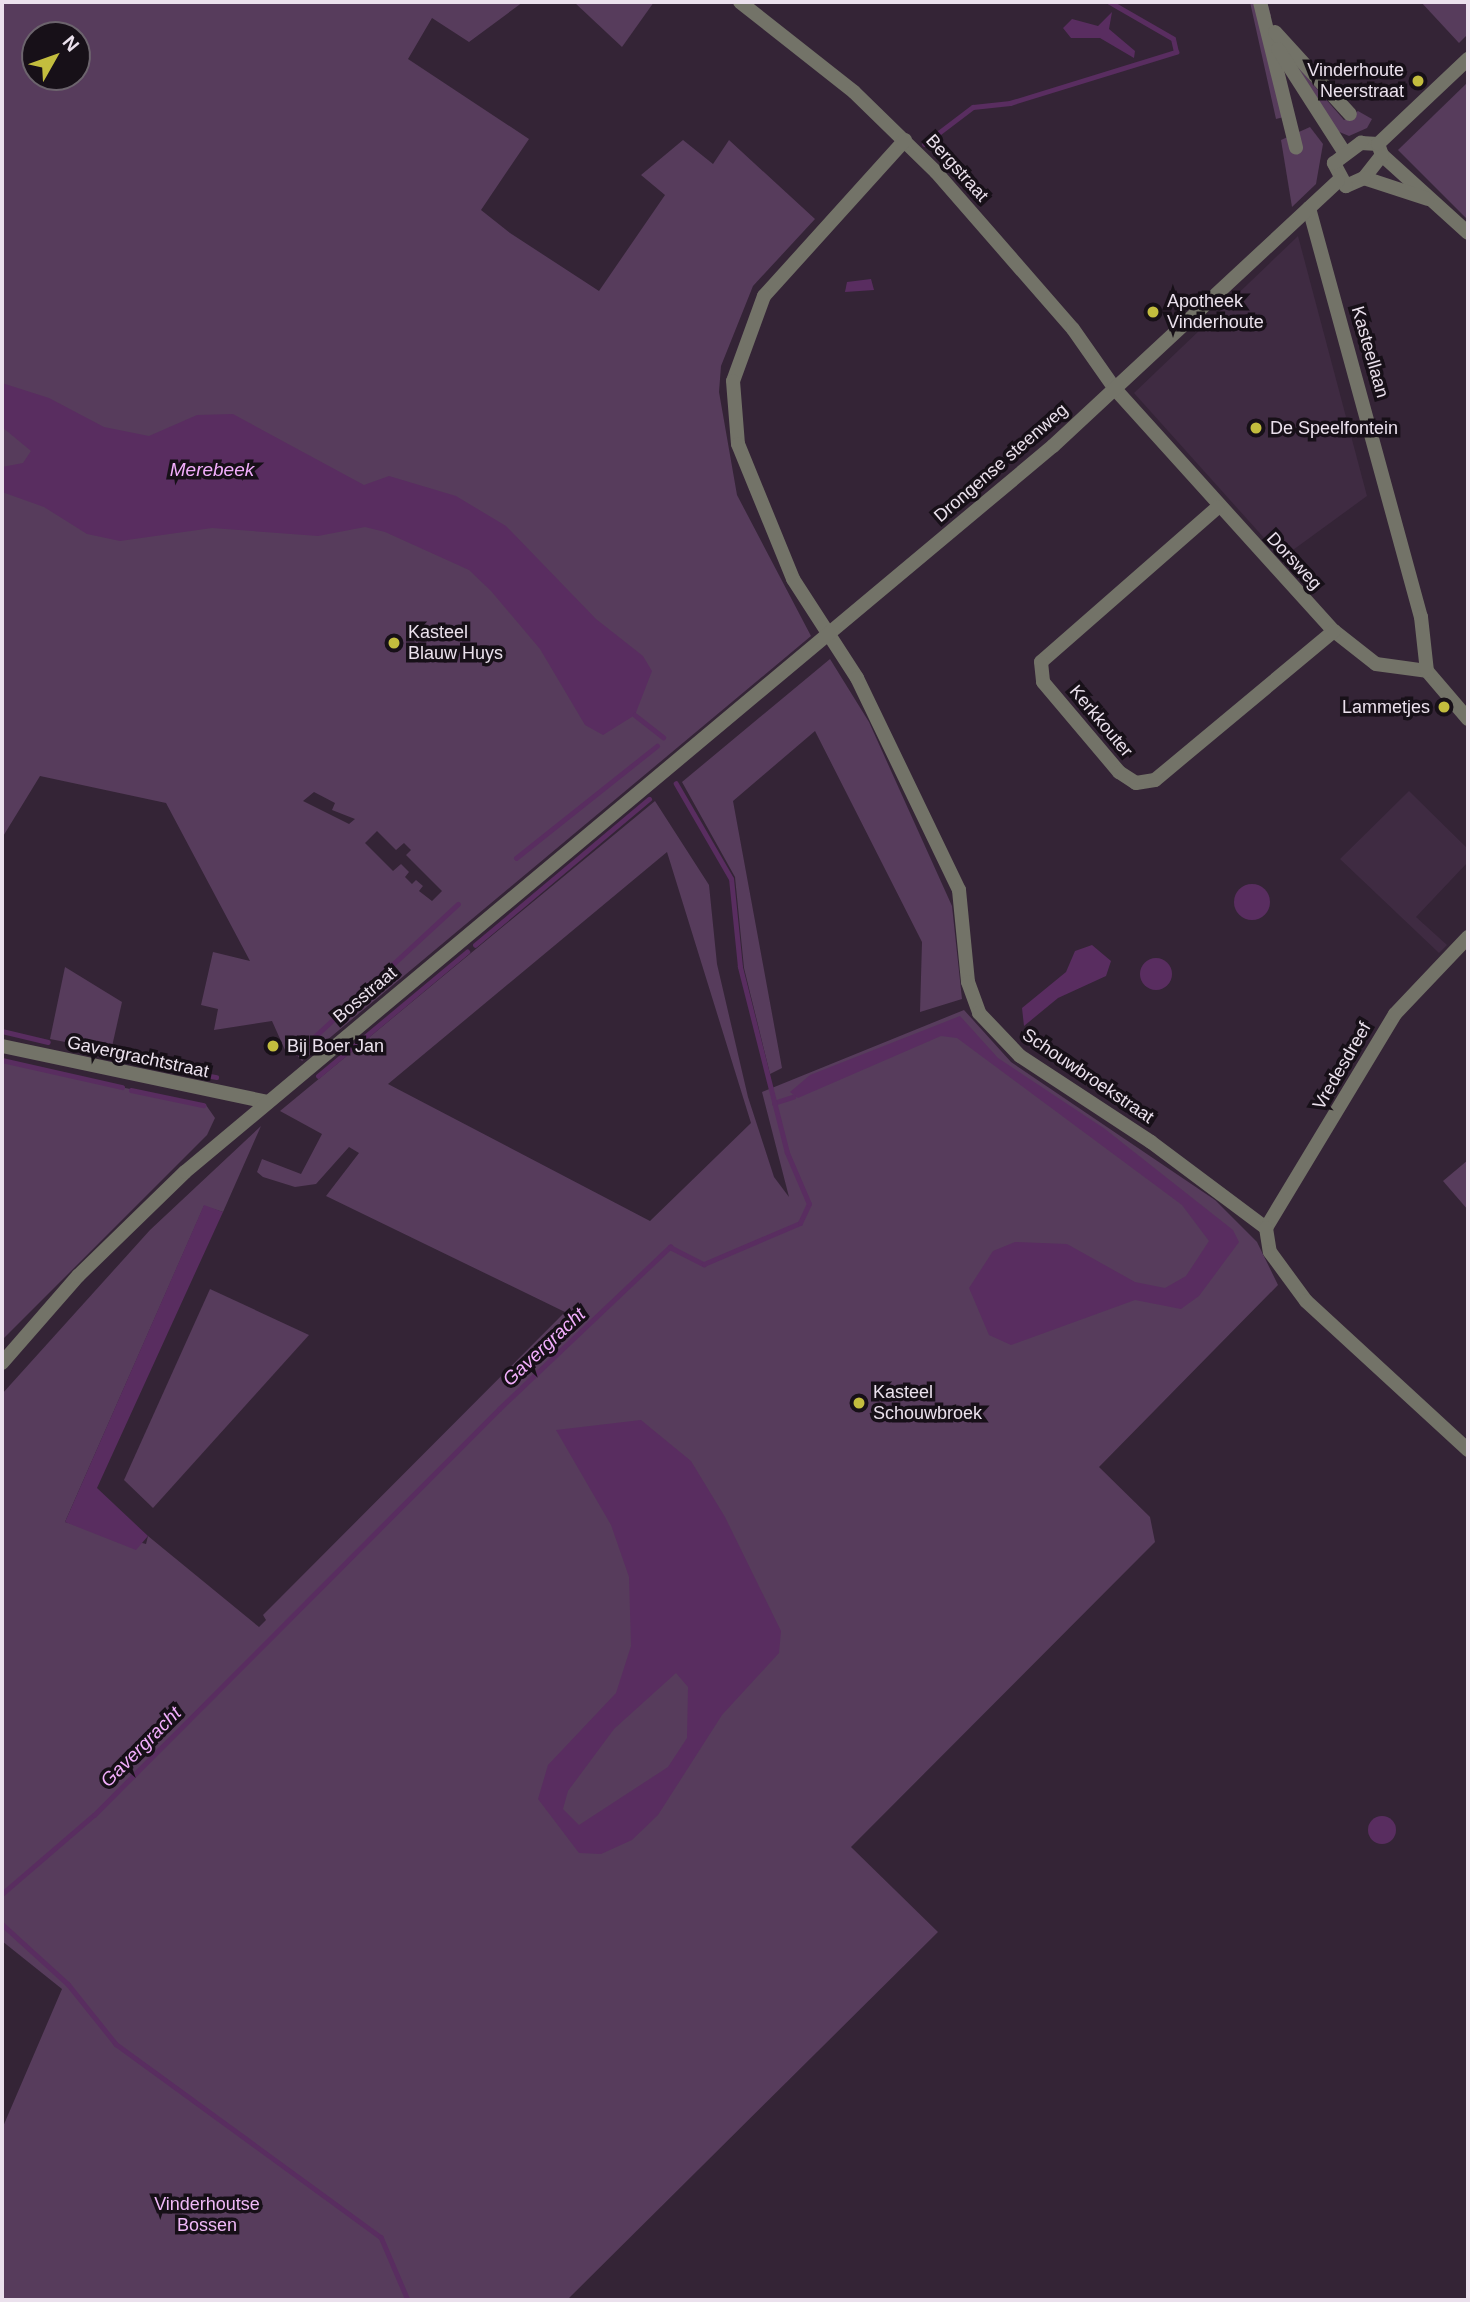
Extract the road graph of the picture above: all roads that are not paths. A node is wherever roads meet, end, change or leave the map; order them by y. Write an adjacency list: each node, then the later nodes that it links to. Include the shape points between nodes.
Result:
1 (740, 2): 7 (street, Bergstraat)
2 (1261, 2): 3 (street)
3 (1267, 23): 4 (street); 6 (street)
4 (1272, 39): 8 (street); 10 (street)
5 (1468, 59): 9 (street)
6 (1350, 114)
7 (905, 140): 16 (street, Bergstraat, via 1073,329); 19 (street, Schouwbroekstraat, via 773,282 733,381 733,423 748,474 793,579)
8 (1296, 148)
9 (1380, 150): 10 (street, via 1361,142); 11 (street); 13 (street)
10 (1344, 152): 12 (street, via 1334,163)
11 (1364, 178): 12 (street, via 1353,186); 13 (street)
12 (1338, 181): 14 (street, Drongense steenweg)
13 (1428, 199): 15 (street)
14 (1309, 208): 16 (street, Drongense steenweg); 20 (street, Kasteellaan, via 1421,617)
15 (1468, 233)
16 (1115, 389): 17 (street, Dorsweg); 19 (street, Drongense steenweg)
17 (1218, 507): 18 (street, Dorsweg); 18 (street, Kerkkouter, via 1041,662 1042,682 1119,772 1136,783 1155,780)
18 (1334, 631): 20 (street, Dorsweg, via 1376,664)
19 (828, 636): 22 (street, Drongense steenweg); 26 (street, Schouwbroekstraat, via 858,678 959,890 968,982 979,1013 1020,1056 1151,1142)
20 (1427, 671): 21 (street)
21 (1468, 719)
22 (677, 759): 25 (street, Bosstraat)
23 (1468, 937): 26 (street, Vredesdreef, via 1395,1014)
24 (2, 1046): 25 (street, Gavergrachtstraat)
25 (267, 1102): 27 (street, Bosstraat, via 116,1237)
26 (1266, 1228): 28 (street, via 1270,1252 1306,1300)
27 (2, 1363)
28 (1468, 1450)

